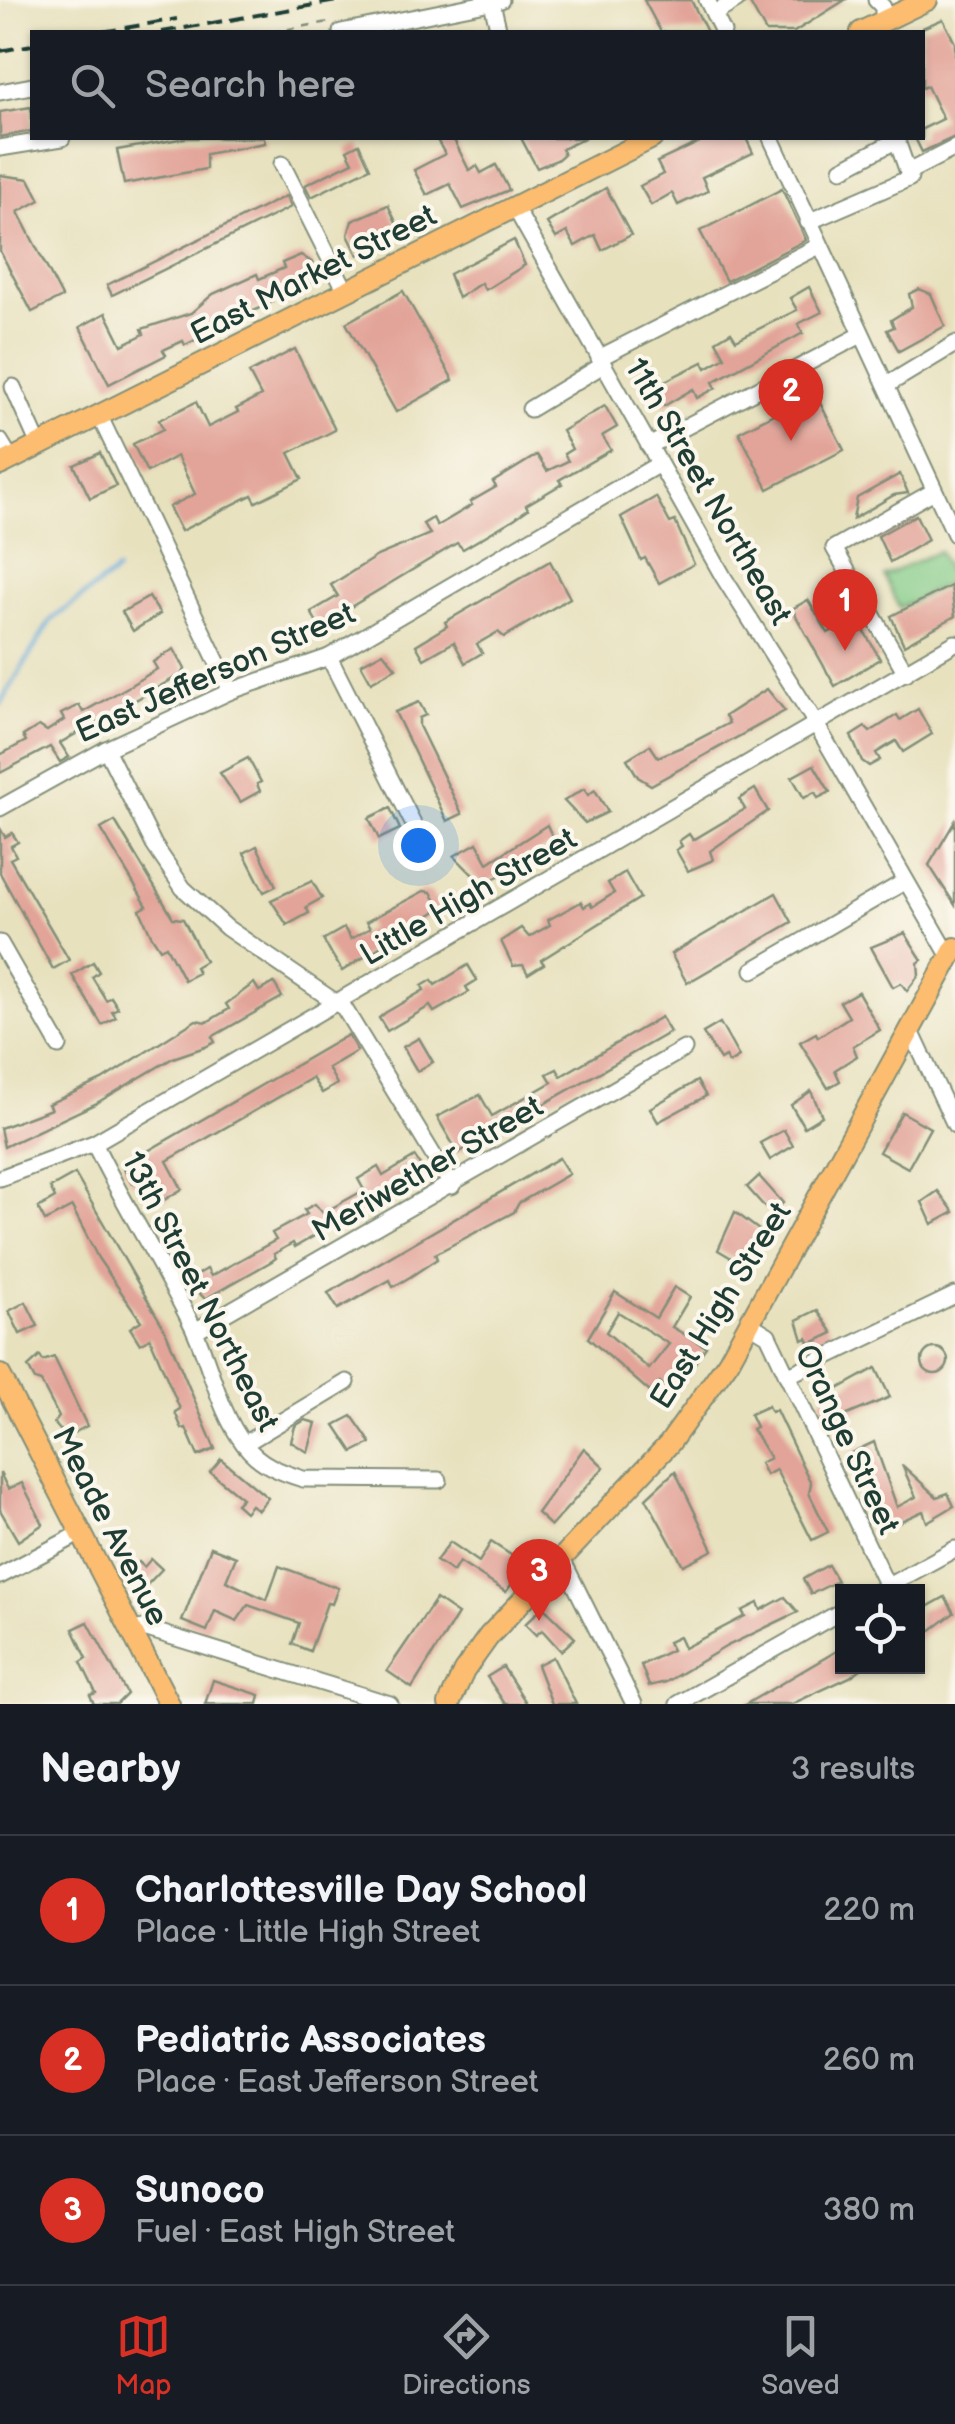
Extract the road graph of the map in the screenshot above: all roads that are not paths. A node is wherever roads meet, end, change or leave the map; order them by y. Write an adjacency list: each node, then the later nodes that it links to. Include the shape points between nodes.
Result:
1 (737, 0): 5 (street)
2 (876, 0): 6 (street, via 882,7)
3 (928, 0): 6 (main road)
4 (497, 1): 7 (street); 8 (street)
5 (711, 7): 9 (street)
6 (876, 28)
7 (355, 30)
8 (499, 30)
9 (722, 30)
10 (30, 86): 11 (street)
11 (0, 92)
12 (50, 140): 17 (street)
13 (648, 140): 22 (main road, East Market Street)
14 (772, 140): 23 (street)
15 (894, 140): 20 (street)
16 (896, 140): 21 (street)
17 (0, 148)
18 (955, 148): 21 (street)
19 (282, 164): 25 (street)
20 (842, 170)
21 (908, 172): 23 (street, via 910,178 883,192)
22 (514, 206): 25 (main road, East Market Street); 28 (street, 11th Street Northeast)
23 (808, 222): 24 (street)
24 (819, 246): 26 (street); 28 (street)
25 (346, 291): 32 (main road, East Market Street)
26 (861, 335): 29 (street); 34 (street)
27 (955, 344): 29 (street)
28 (601, 362): 31 (street); 34 (street, 11th Street Northeast)
29 (888, 386): 37 (street)
30 (14, 387): 33 (street)
31 (530, 409)
32 (98, 415): 33 (main road, East Market Street); 42 (street)
33 (39, 445): 35 (main road, East Market Street)
34 (649, 446): 36 (street, 11th Street Northeast)
35 (4, 455)
36 (660, 464): 40 (street, East Jefferson Street); 43 (street, 11th Street Northeast)
37 (934, 491): 38 (street); 41 (street, via 838,542 838,556)
38 (955, 534)
39 (955, 642): 41 (street, Little High Street)
40 (329, 657): 42 (street, East Jefferson Street); 46 (street)
41 (906, 673): 43 (street, Little High Street)
42 (231, 691): 44 (street, East Jefferson Street)
43 (817, 726): 47 (street, 11th Street Northeast); 51 (street, Little High Street)
44 (106, 750): 45 (street, East Jefferson Street); 51 (street, via 182,888 227,928)
45 (0, 808)
46 (418, 833)
47 (904, 882): 49 (street, 11th Street Northeast); 50 (street)
48 (0, 943): 53 (street)
49 (953, 952): 52 (main road, East High Street)
50 (753, 970)
51 (338, 1002): 56 (street, Little High Street); 58 (street)
52 (911, 1031): 55 (street); 60 (main road, East High Street)
53 (59, 1046)
54 (684, 1049): 58 (street, Meriwether Street)
55 (955, 1126)
56 (94, 1143): 57 (street, Little High Street); 61 (street, 13th Street Northeast)
57 (0, 1178)
58 (452, 1186): 61 (street, Meriwether Street)
59 (955, 1295): 63 (street)
60 (750, 1324): 63 (street, Orange Street, via 768,1335); 69 (main road, East High Street, via 669,1444)
61 (195, 1331): 65 (street, 13th Street Northeast)
62 (0, 1375): 67 (main road, Meade Avenue)
63 (788, 1376): 71 (street, Orange Street)
64 (347, 1382): 65 (street)
65 (244, 1444): 66 (street, 13th Street Northeast, via 267,1465 303,1479)
66 (439, 1480)
67 (81, 1533): 70 (street); 74 (main road, Meade Avenue)
68 (955, 1549): 72 (street)
69 (562, 1559): 77 (main road, East High Street, via 481,1646); 78 (street)
70 (0, 1576)
71 (880, 1584)
72 (891, 1584)
73 (835, 1615): 79 (street)
74 (132, 1630): 75 (main road, Meade Avenue); 76 (street, via 144,1628)
75 (169, 1704)
76 (390, 1704)
77 (449, 1704)
78 (634, 1704)
79 (678, 1704)

